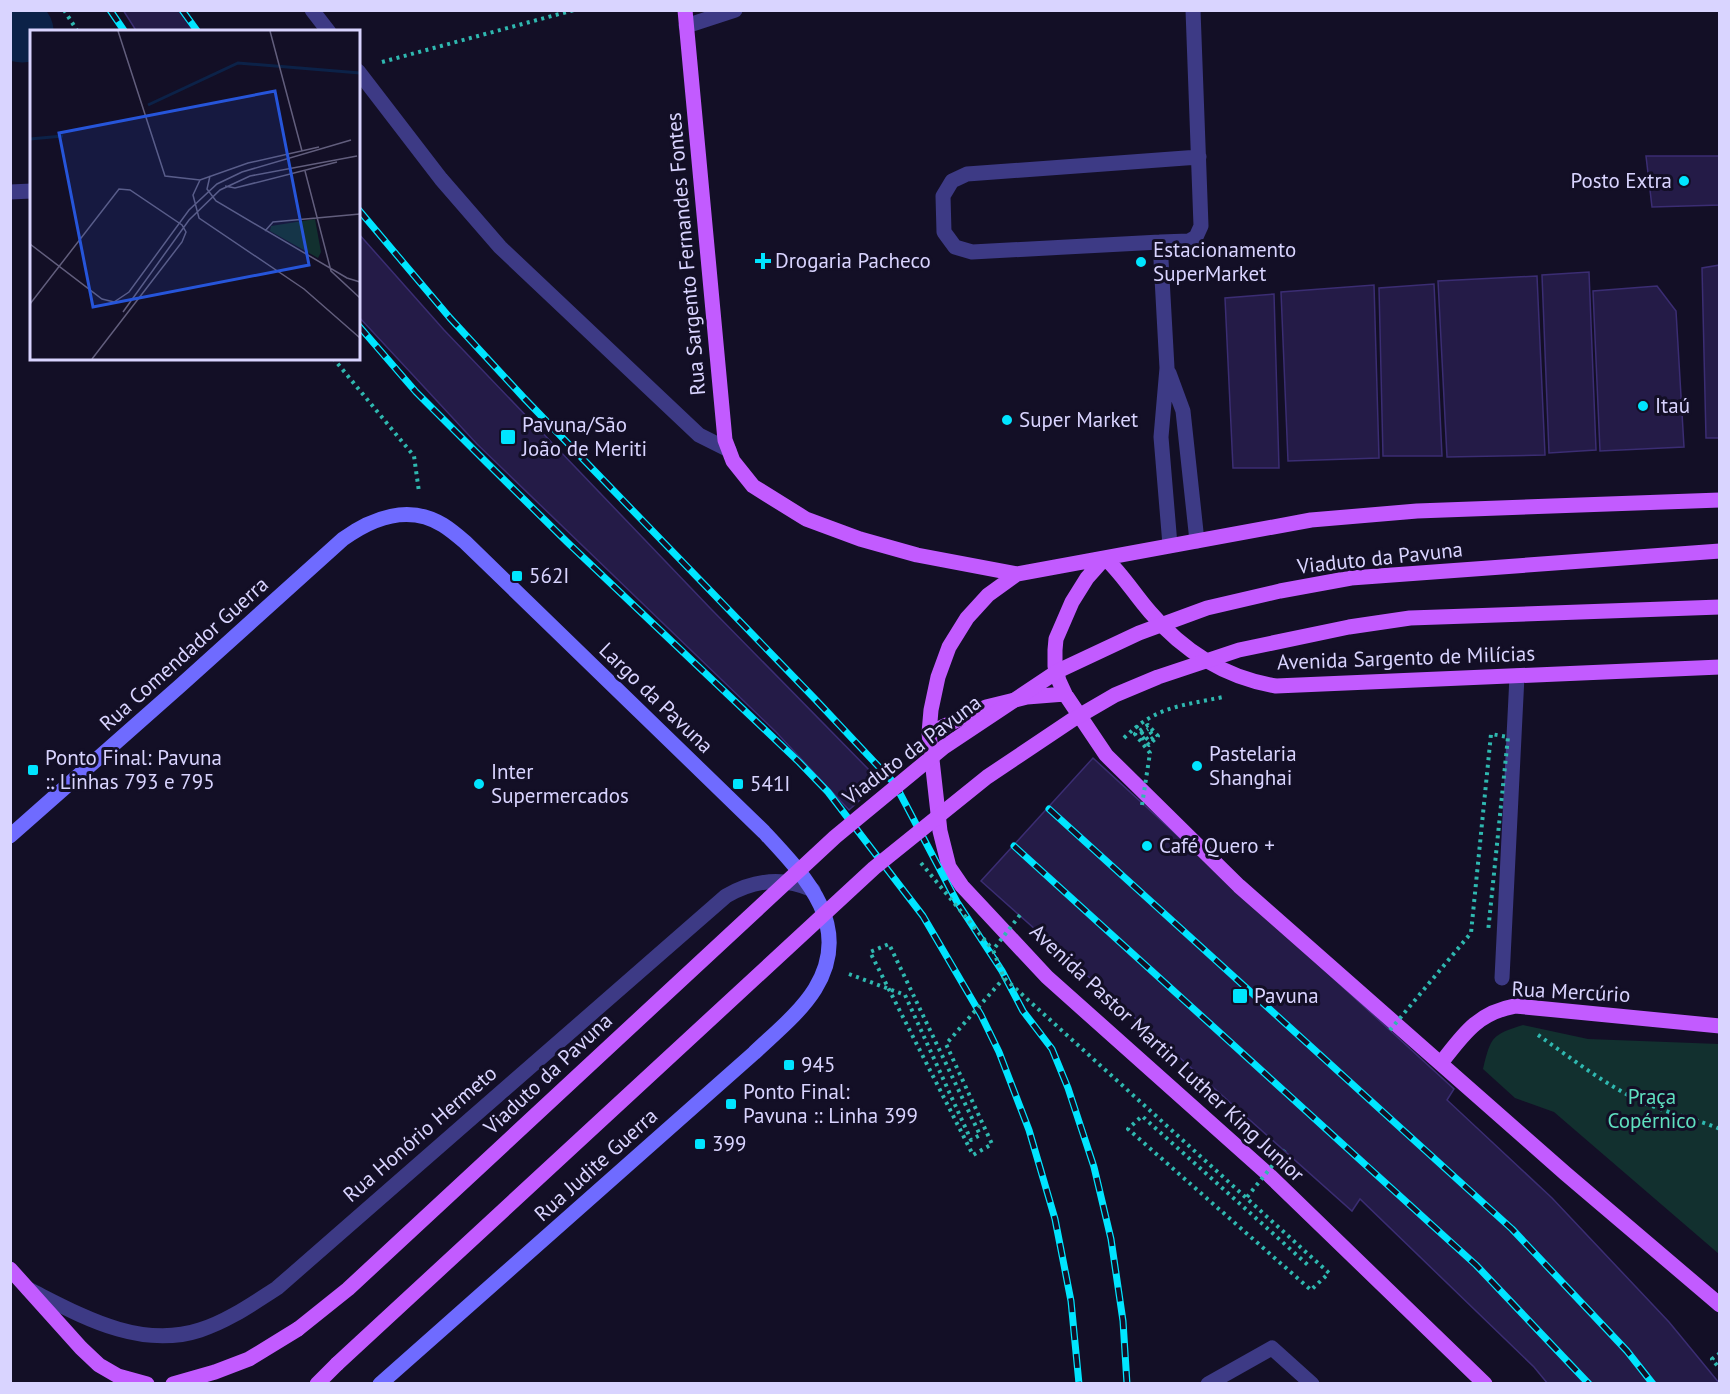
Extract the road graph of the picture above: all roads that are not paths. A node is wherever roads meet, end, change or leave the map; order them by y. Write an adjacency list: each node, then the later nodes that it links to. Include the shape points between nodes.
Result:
1 (312, 10): 6 (street)
2 (685, 10): 5 (main road, Rua Sargento Fernandes Fontes)
3 (735, 10): 5 (street)
4 (1193, 10): 8 (street)
5 (686, 26): 13 (main road, Rua Sargento Fernandes Fontes, via 723,422)
6 (327, 30)
7 (360, 74): 13 (street, via 441,179 500,247 699,435)
8 (1199, 157): 11 (street, via 1201,226 1196,237); 11 (street, via 967,174 952,180 943,196 944,232 955,247 972,252)
9 (30, 191): 10 (street)
10 (10, 192)
11 (1160, 242): 12 (street)
12 (1167, 368): 16 (street, via 1183,411); 17 (street, via 1161,437)
13 (729, 450): 20 (main road, Rua Sargento Fernandes Fontes, via 753,486 822,526 917,555)
14 (1719, 500): 16 (main road, via 1405,512 1311,520)
15 (392, 516): 26 (main road, Rua Comendador Guerra, via 360,526 343,539); 27 (main road, Largo da Pavuna, via 423,516 444,525 465,542 764,832)
16 (1197, 541): 17 (main road)
17 (1170, 545): 19 (main road)
18 (1719, 551): 36 (main road, Viaduto da Pavuna, bridge, via 1351,578 1207,608 1139,633 1058,671 944,747 836,837 348,1289 298,1329 249,1359)
19 (1105, 559): 20 (main road); 23 (main road, Avenida Sargento de Milícias, via 1180,642 1201,658 1258,683 1276,686); 24 (main road, via 1072,602 1056,639 1055,666)
20 (1017, 574): 25 (main road, via 977,606 949,647 930,710)
21 (1719, 608): 37 (main road, bridge, via 1410,618 1239,650 1115,695 987,777 874,867)
22 (1719, 667): 23 (main road, Avenida Sargento de Milícias)
23 (1516, 676): 29 (street)
24 (1065, 694): 25 (main road, via 1004,701 961,716); 31 (main road, via 1106,755 1239,886)
25 (929, 733): 41 (main road, Avenida Pastor Martin Luther King Junior, via 940,831 949,867 962,886 1047,977 1270,1176)
26 (10, 836)
27 (813, 890): 28 (main road, Largo da Pavuna, via 821,903 829,938); 33 (street, Rua Honório Hermeto, via 764,881 726,896 276,1288 225,1320 180,1334 135,1333 98,1323)
28 (826, 966): 38 (main road, Rua Judite Guerra, via 815,989 784,1025)
29 (1502, 978)
30 (1719, 1026): 31 (main road, Rua Mercúrio, via 1515,1006 1481,1018)
31 (1441, 1063): 34 (main road)
32 (10, 1269): 33 (main road, Rua Honório Hermeto)
33 (28, 1289): 35 (main road, Rua Honório Hermeto, via 99,1365 118,1376)
34 (1719, 1305)
35 (147, 1383)
36 (173, 1383)
37 (317, 1383)
38 (380, 1383)
39 (1208, 1383): 40 (street, via 1272,1348)
40 (1312, 1383)
41 (1485, 1383)

